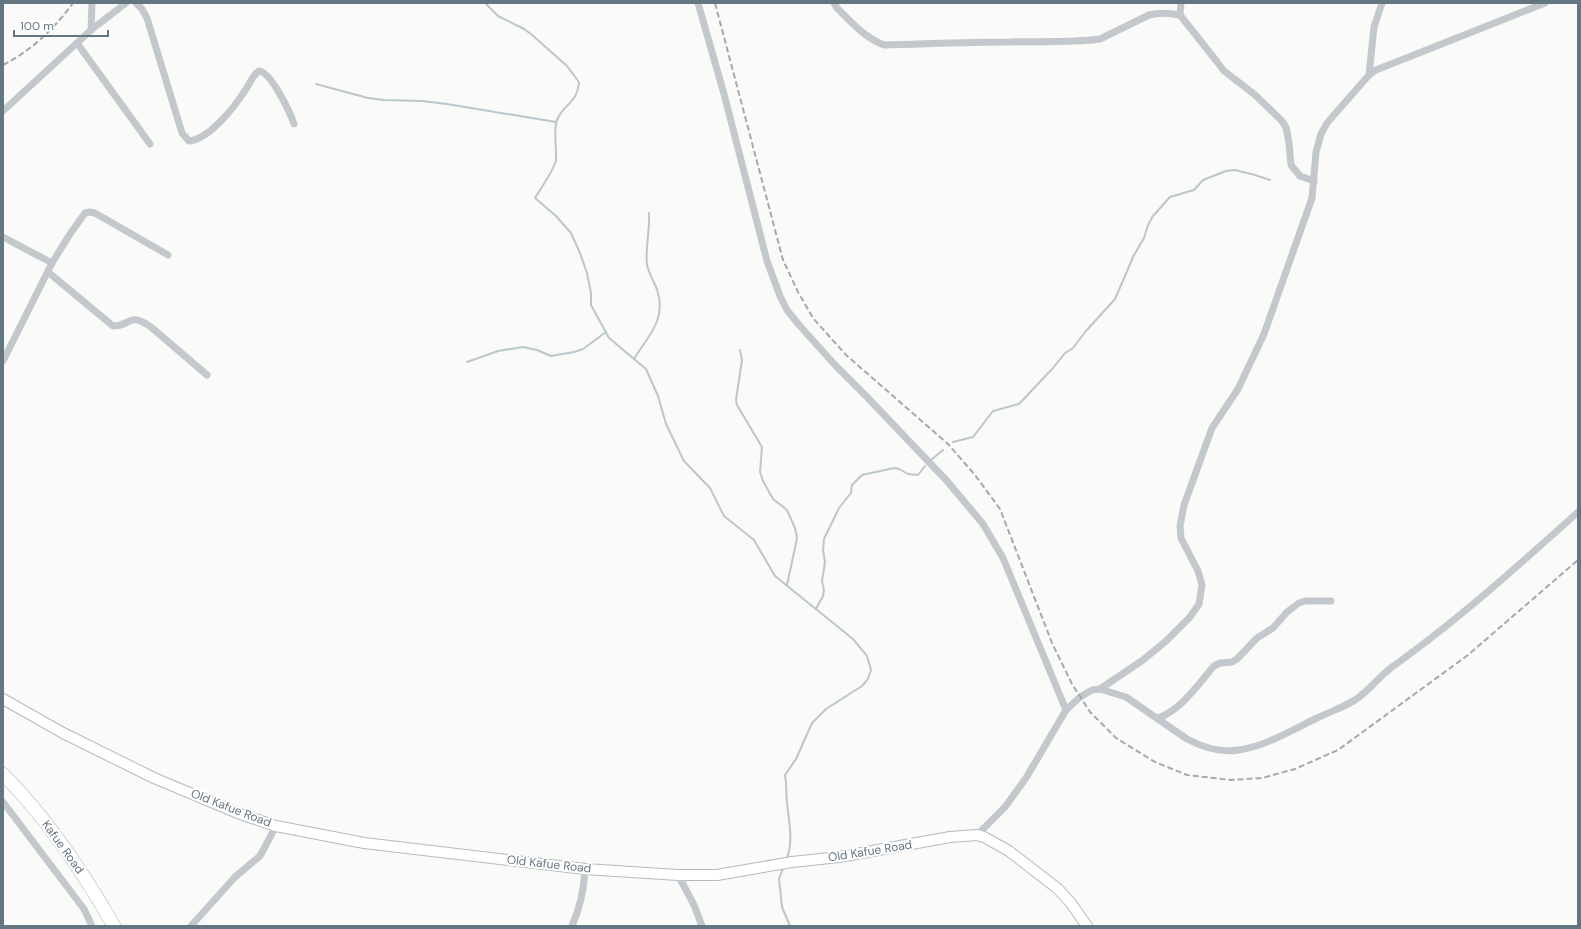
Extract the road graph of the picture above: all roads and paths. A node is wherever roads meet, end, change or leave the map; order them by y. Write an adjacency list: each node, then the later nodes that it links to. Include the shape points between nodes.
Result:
1 (92, 3): 10 (street)
2 (126, 3): 10 (street)
3 (136, 3): 14 (street, via 147,18 182,133 189,141 210,130 230,111 259,71 265,73 287,104)
4 (698, 3): 28 (street, via 767,261 787,310 835,365 947,481 982,524 1003,558)
5 (834, 3): 9 (street, via 836,8 868,37 884,45 1092,40 1100,39 1149,15 1167,12)
6 (1182, 3): 9 (street)
7 (1382, 3): 12 (street, via 1374,27)
8 (1545, 3): 12 (street, via 1385,66)
9 (1180, 15): 16 (street, via 1224,71 1254,94 1281,120 1286,127 1291,165 1300,176)
10 (91, 30): 11 (street)
11 (77, 43): 13 (street); 15 (street)
12 (1369, 76): 16 (street, via 1323,128 1316,152)
13 (3, 111)
14 (294, 124)
15 (150, 144)
16 (1314, 181): 26 (street, via 1312,198 1264,334 1238,389 1212,428 1184,506 1180,526 1181,538 1198,571 1202,585 1199,604 1166,641)
17 (3, 237): 19 (street)
18 (168, 255): 19 (street, via 95,212 90,212 85,213)
19 (52, 263): 20 (street)
20 (48, 272): 21 (street); 23 (street, via 113,326 130,320 141,320)
21 (6, 351): 22 (street)
22 (3, 361)
23 (207, 375)
24 (1578, 512): 29 (street, via 1480,599 1345,706 1254,747 1223,751 1187,739)
25 (1331, 601): 29 (street, via 1305,601 1293,607 1237,659 1214,666 1181,704 1165,716)
26 (1100, 689): 28 (street, via 1092,690 1080,697); 29 (street, via 1126,697)
27 (3, 699): 32 (street, Old Kafue Road, via 63,733 154,778 240,814)
28 (1066, 710): 33 (street, via 1026,778 1005,807)
29 (1157, 718)
30 (3, 774): 37 (highway, Kafue Road, via 36,810 74,861)
31 (3, 802): 36 (street, via 84,909)
32 (276, 826): 34 (street, Old Kafue Road, via 364,843); 38 (street, via 260,856 235,876)
33 (977, 835): 35 (street, Old Kafue Road, via 950,837 839,858 792,862 717,875); 41 (street, Old Kafue Road, via 1008,851 1058,889)
34 (585, 869): 35 (street, Old Kafue Road); 39 (street, via 584,885)
35 (678, 875): 40 (street)
36 (92, 926)
37 (114, 926)
38 (191, 926)
39 (572, 926)
40 (702, 926)
41 (1087, 926)

